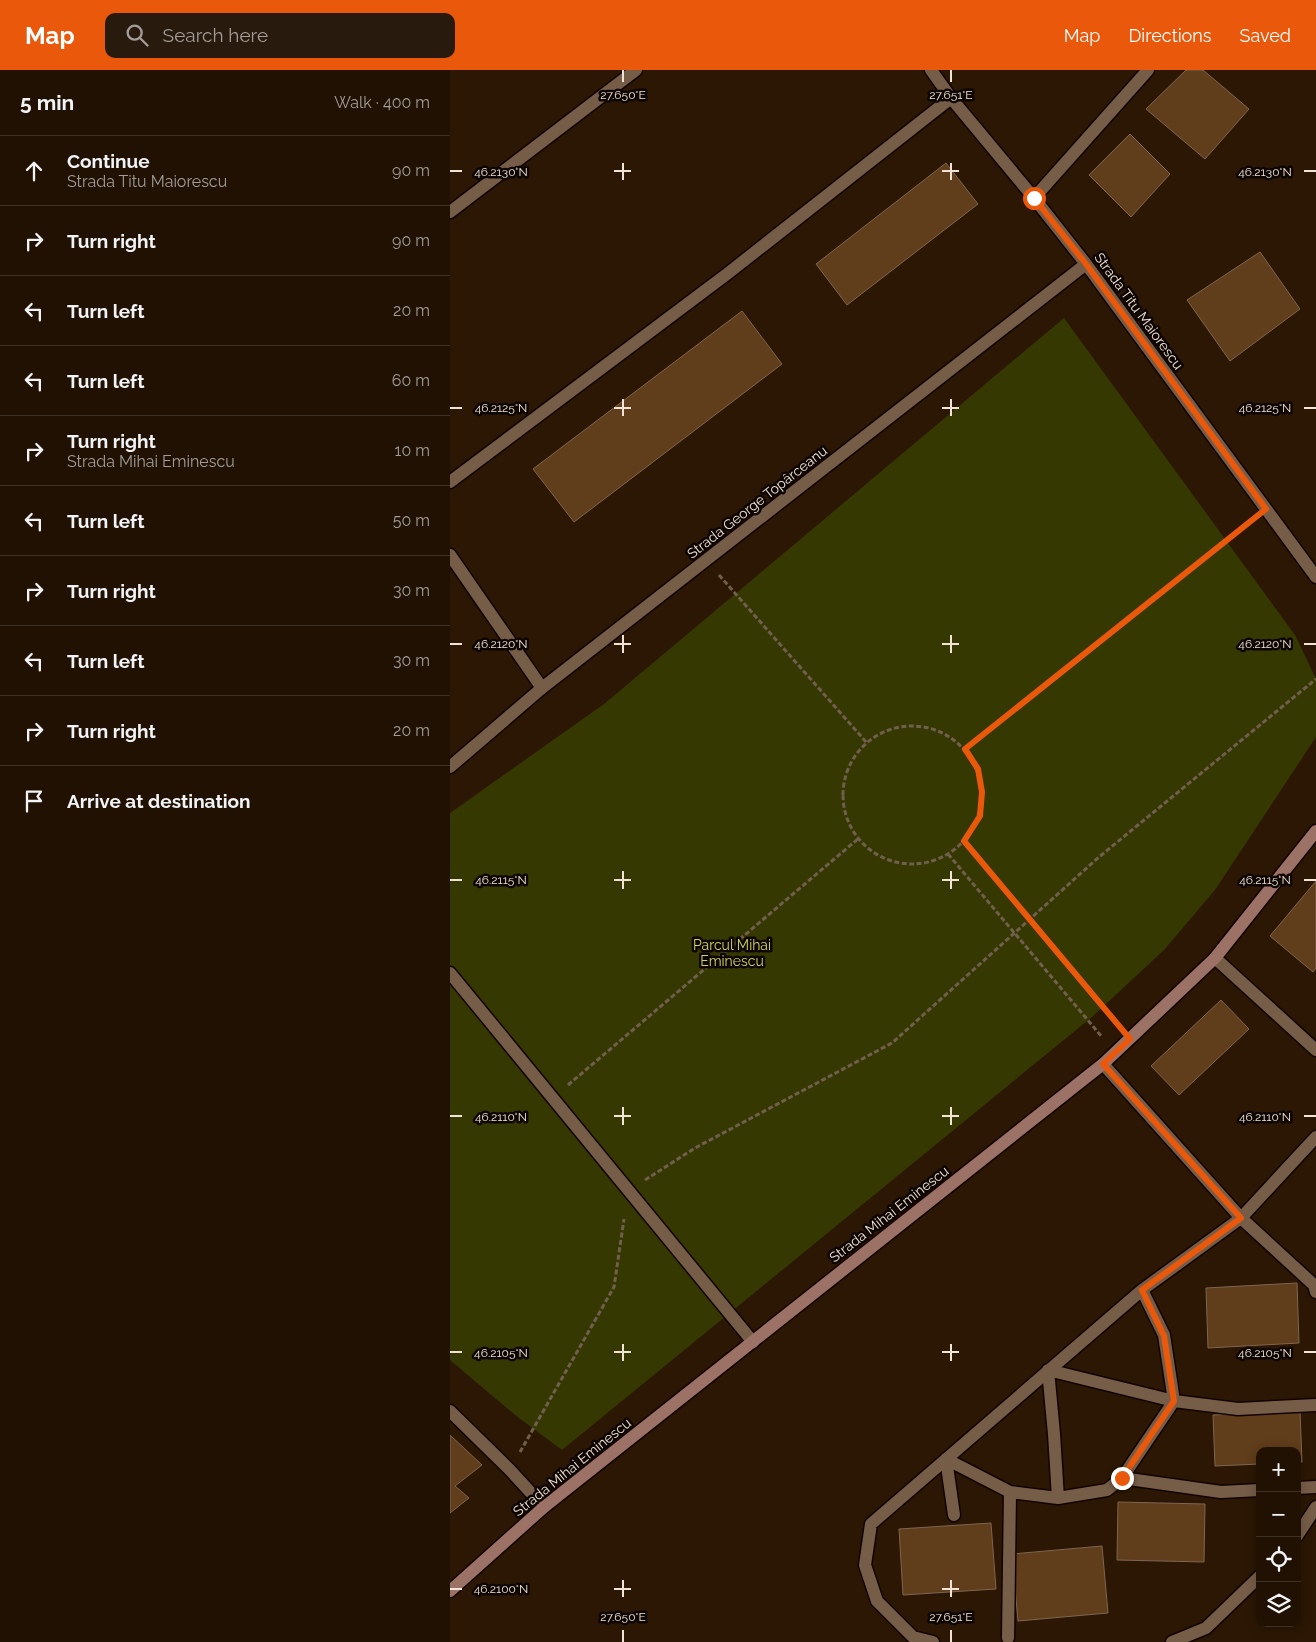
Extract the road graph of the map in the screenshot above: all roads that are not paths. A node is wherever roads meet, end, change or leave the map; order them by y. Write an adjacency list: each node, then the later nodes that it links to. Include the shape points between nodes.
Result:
1 (636, 70): 6 (street)
2 (931, 70): 4 (street, Strada Titu Maiorescu)
3 (1148, 70): 5 (street)
4 (951, 98): 5 (street, Strada Titu Maiorescu); 8 (street, via 727,274)
5 (1034, 198): 7 (street, Strada Titu Maiorescu)
6 (450, 212)
7 (1086, 264): 10 (street, Strada Titu Maiorescu); 11 (street, Strada George Topârceanu)
8 (450, 482)
9 (450, 555): 11 (street)
10 (1316, 577)
11 (542, 688): 12 (street, Strada George Topârceanu)
12 (450, 767)
13 (1316, 831): 14 (main road, Strada Mihai Eminescu)
14 (1215, 958): 16 (street); 17 (main road, Strada Mihai Eminescu)
15 (450, 973): 22 (street)
16 (1316, 1050)
17 (1103, 1064): 19 (street); 22 (main road, Strada Mihai Eminescu)
18 (1316, 1137): 19 (street)
19 (1241, 1218): 20 (street); 21 (street, via 1314,1285)
20 (1142, 1290): 23 (street); 24 (street, via 1164,1336)
21 (1316, 1292)
22 (753, 1342): 34 (main road, Strada Mihai Eminescu)
23 (1048, 1370): 24 (street); 27 (street); 33 (street)
24 (1174, 1401): 25 (street, via 1238,1409); 28 (street)
25 (1316, 1405)
26 (450, 1412): 34 (street)
27 (946, 1459): 32 (street); 36 (street); 41 (street, via 871,1524 865,1565 877,1602 913,1637)
28 (1122, 1478): 31 (street, via 1221,1492); 33 (street, via 1107,1490)
29 (1316, 1487): 30 (street)
30 (1301, 1488)
31 (1256, 1490)
32 (1010, 1492): 33 (street); 40 (street)
33 (1058, 1498)
34 (544, 1507): 39 (main road, Strada Mihai Eminescu)
35 (1316, 1507): 37 (street)
36 (954, 1515)
37 (1301, 1530)
38 (1256, 1580): 42 (street, via 1206,1628)
39 (450, 1590)
40 (1008, 1638)
41 (933, 1642)
42 (1172, 1642)

